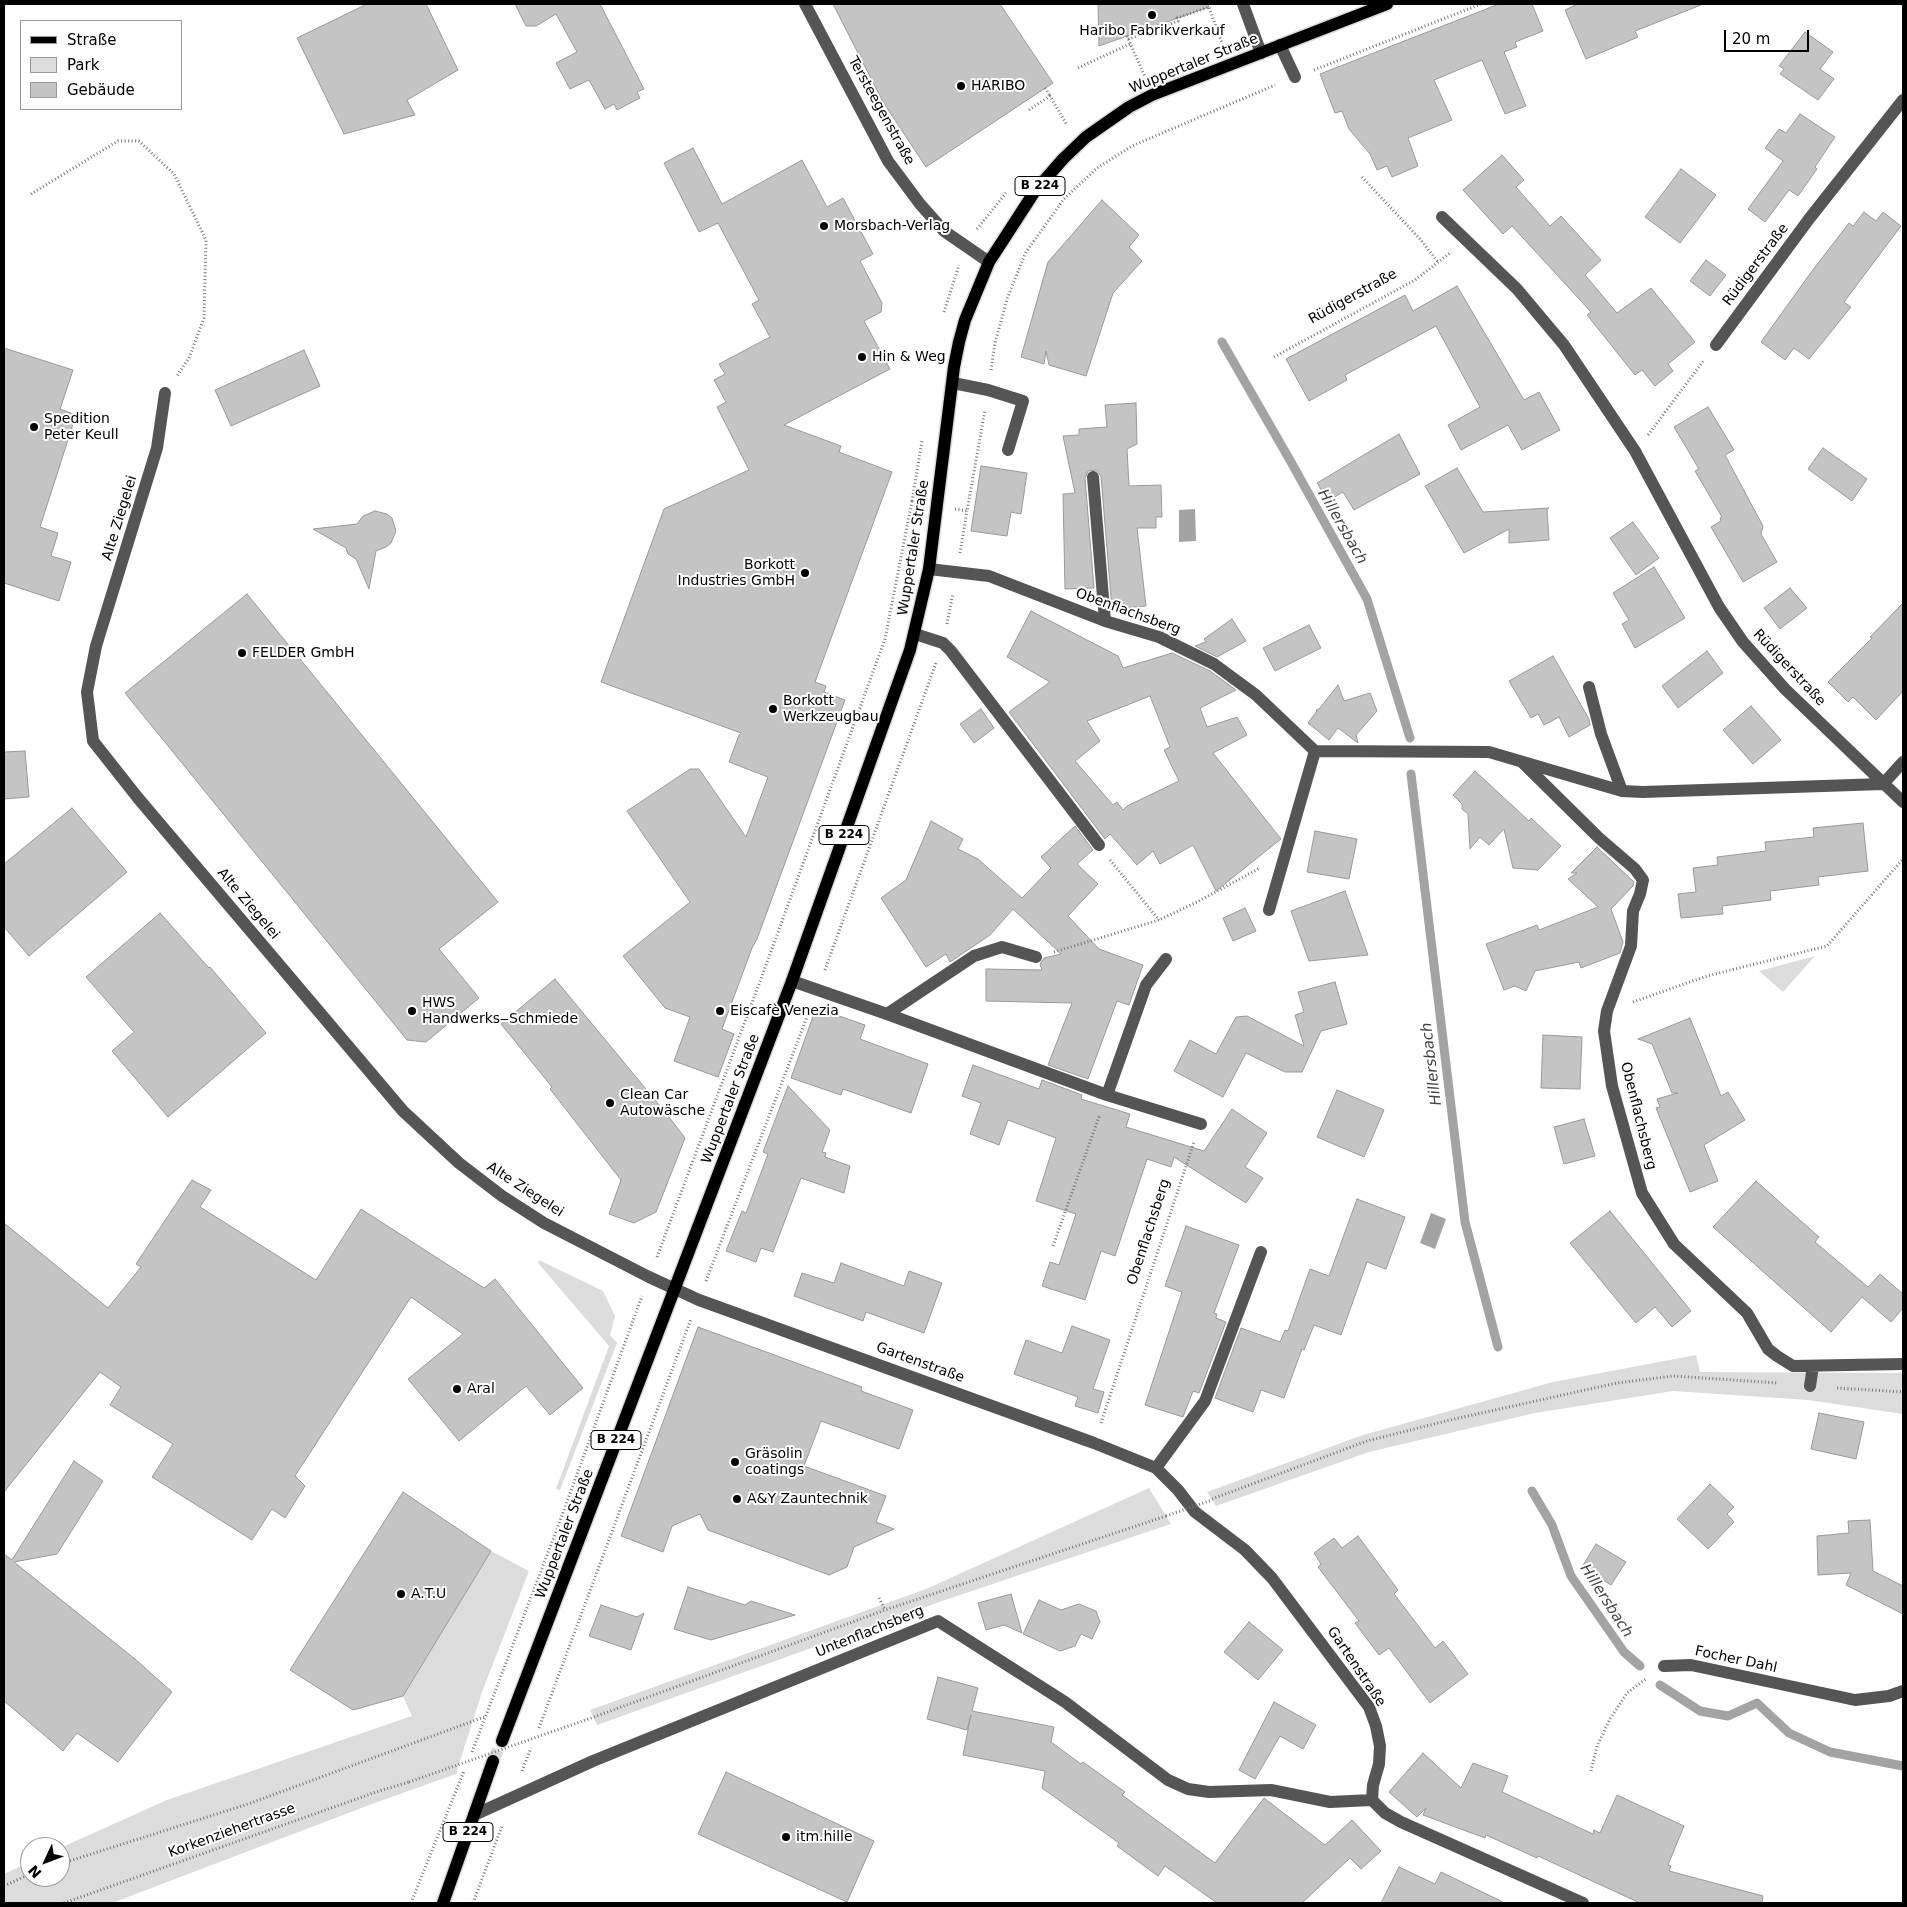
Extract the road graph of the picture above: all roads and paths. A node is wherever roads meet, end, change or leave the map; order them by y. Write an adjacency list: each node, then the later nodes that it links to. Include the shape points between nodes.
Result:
1 (805, 4): 21 (street, Tersteegenstraße, via 888,161 931,217)
2 (1243, 4): 8 (street)
3 (1387, 4): 7 (main road, Wuppertaler Straße / B 224)
4 (1481, 4): 10 (path)
5 (1209, 7): 6 (path, via 1128,38)
6 (1130, 44): 9 (path); 11 (path)
7 (1280, 46): 8 (main road, Wuppertaler Straße / B 224); 10 (street)
8 (1261, 53): 22 (main road, Wuppertaler Straße / B 224, via 1152,95 1086,137 1035,191)
9 (1078, 68)
10 (1295, 77): 28 (path, via 1132,146 1097,168 1064,199 1026,252 1008,296 995,343)
11 (1146, 78)
12 (1046, 88): 13 (path)
13 (1050, 96): 15 (path); 16 (path, via 1067,126)
14 (1903, 100): 25 (street, Rüdigerstraße, via 1808,219)
15 (1029, 110)
16 (1074, 120)
17 (1362, 178): 23 (path)
18 (31, 194): 29 (path, via 118,141 139,141 174,174 206,240 204,318 189,358)
19 (1442, 217): 20 (street, Rüdigerstraße)
20 (1466, 240): 23 (path, Rüdigerstraße); 32 (street, Rüdigerstraße, via 1517,289 1564,345)
21 (965, 247): 22 (street, Tersteegenstraße); 24 (path)
22 (989, 262): 27 (main road, Wuppertaler Straße / B 224, via 965,320)
23 (1438, 262): 26 (path, Rüdigerstraße, via 1415,280)
24 (944, 314)
25 (1716, 345): 32 (path)
26 (1274, 357)
27 (952, 383): 28 (street); 35 (main road, Wuppertaler Straße / B 224)
28 (988, 390): 31 (street, via 1023,401); 36 (path)
29 (165, 392): 64 (street, Alte Ziegelei, via 157,448 96,646 87,692 93,741 423,1132 458,1163 544,1223)
30 (923, 433): 34 (path)
31 (1008, 450)
32 (1635, 451): 46 (street, Rüdigerstraße, via 1718,607 1744,642 1785,689)
33 (1093, 477): 39 (street)
34 (912, 502): 35 (path); 64 (path, via 885,639)
35 (938, 505): 36 (path); 37 (main road, Wuppertaler Straße / B 224)
36 (967, 511): 38 (path)
37 (929, 569): 38 (street, Obenflachsberg); 40 (main road, Wuppertaler Straße / B 224)
38 (958, 572): 39 (street, Obenflachsberg, via 989,576); 41 (path)
39 (1105, 621): 43 (street, Obenflachsberg, via 1159,637 1214,664 1256,695)
40 (915, 634): 41 (street); 56 (main road, Wuppertaler Straße / B 224)
41 (943, 643): 49 (street); 57 (path)
42 (1589, 687): 47 (street, via 1601,734)
43 (1315, 752): 44 (street, Obenflachsberg, via 1489,752); 50 (street)
44 (1522, 762): 47 (street, Obenflachsberg); 58 (street, Obenflachsberg, via 1643,880 1633,911 1631,946)
45 (1903, 762): 46 (street)
46 (1883, 784): 47 (street, Obenflachsberg); 48 (street, Rüdigerstraße)
47 (1622, 791)
48 (1903, 802)
49 (1099, 845): 53 (path)
50 (1286, 853): 52 (street); 53 (path)
51 (1903, 860): 58 (path, via 1827,946 1706,976)
52 (1269, 910)
53 (1159, 920): 54 (path)
54 (1036, 957): 59 (street, via 1002,948 974,956)
55 (1166, 959): 60 (street, via 1146,985)
56 (792, 981): 57 (street); 65 (main road, Wuppertaler Straße / B 224)
57 (818, 990): 59 (street); 66 (path)
58 (1606, 1012): 68 (street, Obenflachsberg, via 1604,1031 1612,1086 1642,1193 1674,1244 1747,1313 1768,1349 1793,1366)
59 (887, 1014): 60 (street)
60 (1107, 1095): 61 (street); 62 (path)
61 (1200, 1124): 71 (path, Obenflachsberg)
62 (1053, 1246)
63 (1261, 1252): 72 (street, via 1205,1401)
64 (649, 1277): 65 (street, Alte Ziegelei); 77 (path)
65 (674, 1288): 66 (street, Gartenstraße); 79 (main road, Wuppertaler Straße / B 224)
66 (699, 1300): 71 (street, Gartenstraße); 78 (path)
67 (1903, 1364): 68 (street, Obenflachsberg)
68 (1812, 1366): 70 (street)
69 (1769, 1382): 74 (path, Korkenziehertrasse, bridge, via 1673,1376 1617,1383 1367,1441 1212,1500)
70 (1810, 1386)
71 (1094, 1443): 72 (street, Gartenstraße)
72 (1156, 1468): 84 (street, Gartenstraße, via 1196,1512 1245,1550 1272,1578 1369,1707 1380,1746)
73 (879, 1598): 74 (path)
74 (885, 1610): 89 (path, Korkenziehertrasse, bridge, via 594,1717)
75 (1664, 1666): 76 (street, Focher Dahl, via 1690,1665 1855,1700); 83 (path, via 1627,1693 1597,1746)
76 (1903, 1692)
77 (484, 1717): 80 (path); 86 (path, via 248,1804)
78 (539, 1728)
79 (502, 1741)
80 (472, 1752)
81 (493, 1761): 85 (main road, B 224)
82 (464, 1771): 90 (path)
83 (1590, 1771)
84 (1372, 1800): 85 (street, Untenflachsberg, via 1330,1802 1272,1790 1209,1792 1188,1789 1168,1780 1065,1702 938,1621 593,1760); 92 (street, via 1401,1822)
85 (474, 1815): 91 (main road, B 224)
86 (70, 1861)
87 (20, 1879): 88 (path)
88 (4, 1886)
89 (64, 1903)
90 (411, 1903)
91 (443, 1903)
92 (1583, 1903)

